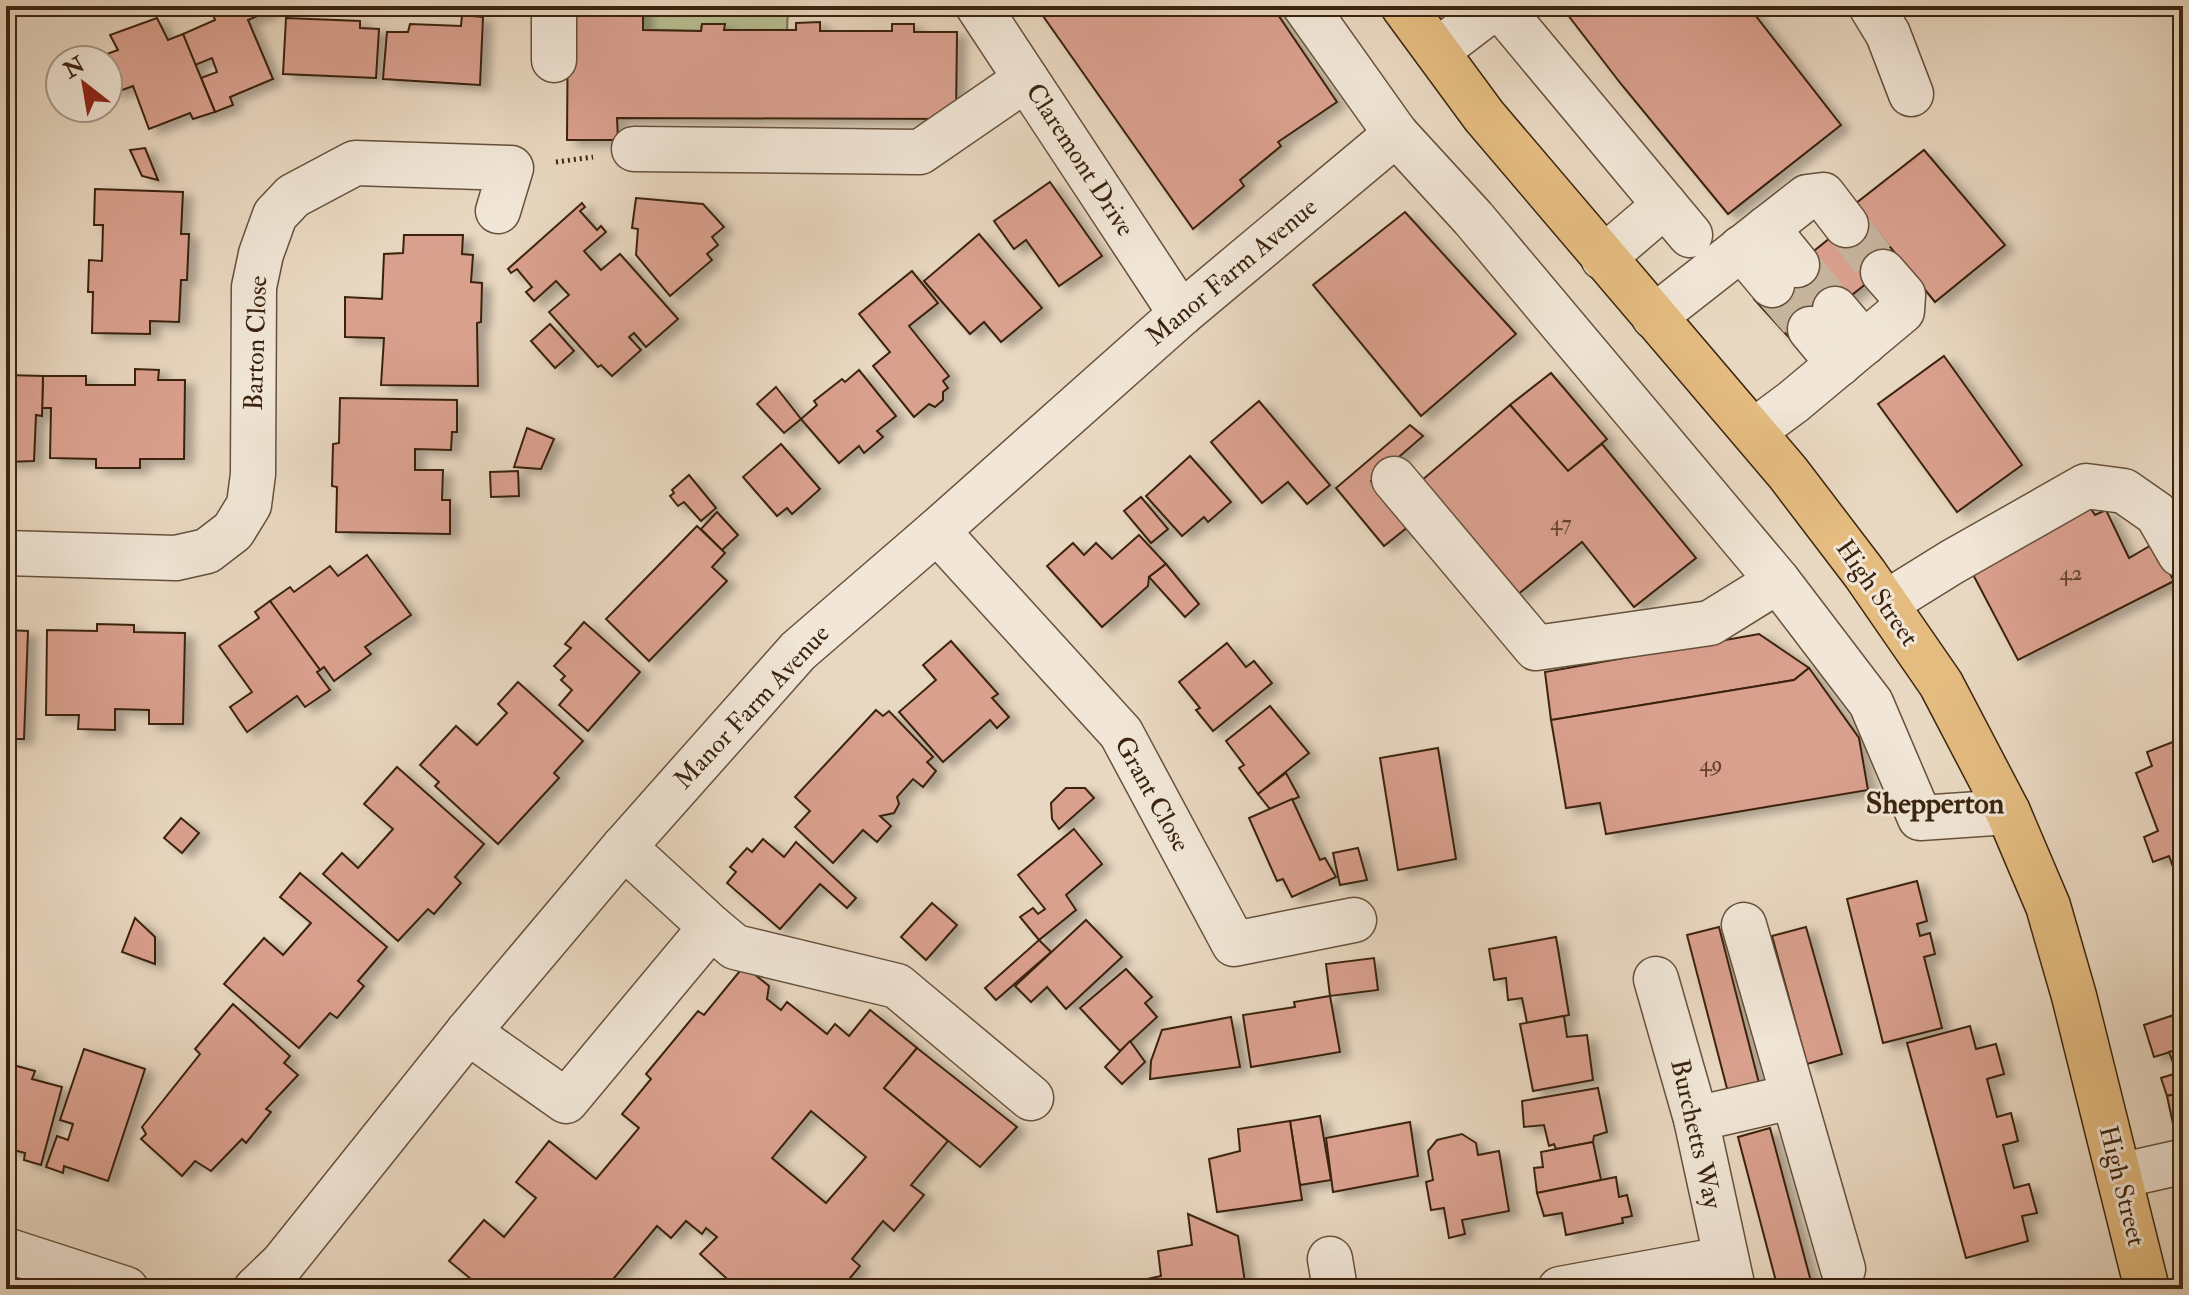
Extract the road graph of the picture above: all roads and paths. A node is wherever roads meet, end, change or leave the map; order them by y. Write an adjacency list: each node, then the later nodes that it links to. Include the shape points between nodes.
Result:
1 (554, 6): 8 (street)
2 (978, 6): 9 (street, Claremont Drive)
3 (1305, 6): 11 (street)
4 (1403, 6): 7 (main road, High Street)
5 (1498, 6): 7 (street); 16 (street, via 1678,220)
6 (1871, 6): 10 (street)
7 (1437, 51): 16 (main road, High Street)
8 (554, 60)
9 (1026, 79): 12 (street, via 920,152); 17 (street, Claremont Drive)
10 (1911, 94)
11 (1396, 134): 17 (street, Manor Farm Avenue); 25 (street)
12 (634, 149): 13 (path)
13 (511, 168): 14 (street); 23 (street, Barton Close, via 355,163 293,196 275,215 254,287 249,505 233,531 207,551 176,558)
14 (498, 211)
15 (1767, 228): 15 (street, via 1809,255 1823,195 1807,197); 18 (street)
16 (1603, 258): 18 (main road, High Street)
17 (1181, 314): 22 (street, Manor Farm Avenue)
18 (1654, 317): 20 (main road, High Street)
19 (1864, 344): 19 (street, via 1902,311 1903,295 1847,300); 20 (street)
20 (1754, 431): 26 (main road, High Street)
21 (1394, 479): 25 (street, via 1536,648 1710,623)
22 (937, 531): 28 (street, Manor Farm Avenue, via 798,651); 29 (street, Grant Close, via 1121,733 1234,944)
23 (6, 553)
24 (2180, 554): 26 (street, via 2157,514 2124,491 2086,486)
25 (1778, 581): 27 (street, via 1871,703 1920,818)
26 (1886, 603): 27 (main road, High Street, via 1941,684)
27 (2008, 812): 38 (main road, High Street, via 2048,906)
28 (624, 847): 31 (street); 33 (street, Manor Farm Avenue)
29 (1354, 920)
30 (1744, 925): 34 (street)
31 (711, 927): 33 (street, via 566,1101); 35 (street, via 735,947 897,986)
32 (1656, 979): 36 (street, Burchetts Way)
33 (468, 1032): 43 (street, Manor Farm Avenue, via 283,1263)
34 (1791, 1097): 36 (street); 40 (street)
35 (1031, 1098)
36 (1696, 1119): 41 (street, Burchetts Way)
37 (2181, 1162): 38 (street)
38 (2119, 1176): 45 (main road, High Street)
39 (6, 1250): 42 (street)
40 (1843, 1269)
41 (1728, 1274): 44 (street)
42 (126, 1289)
43 (256, 1289)
44 (1560, 1289)
45 (2147, 1289)

